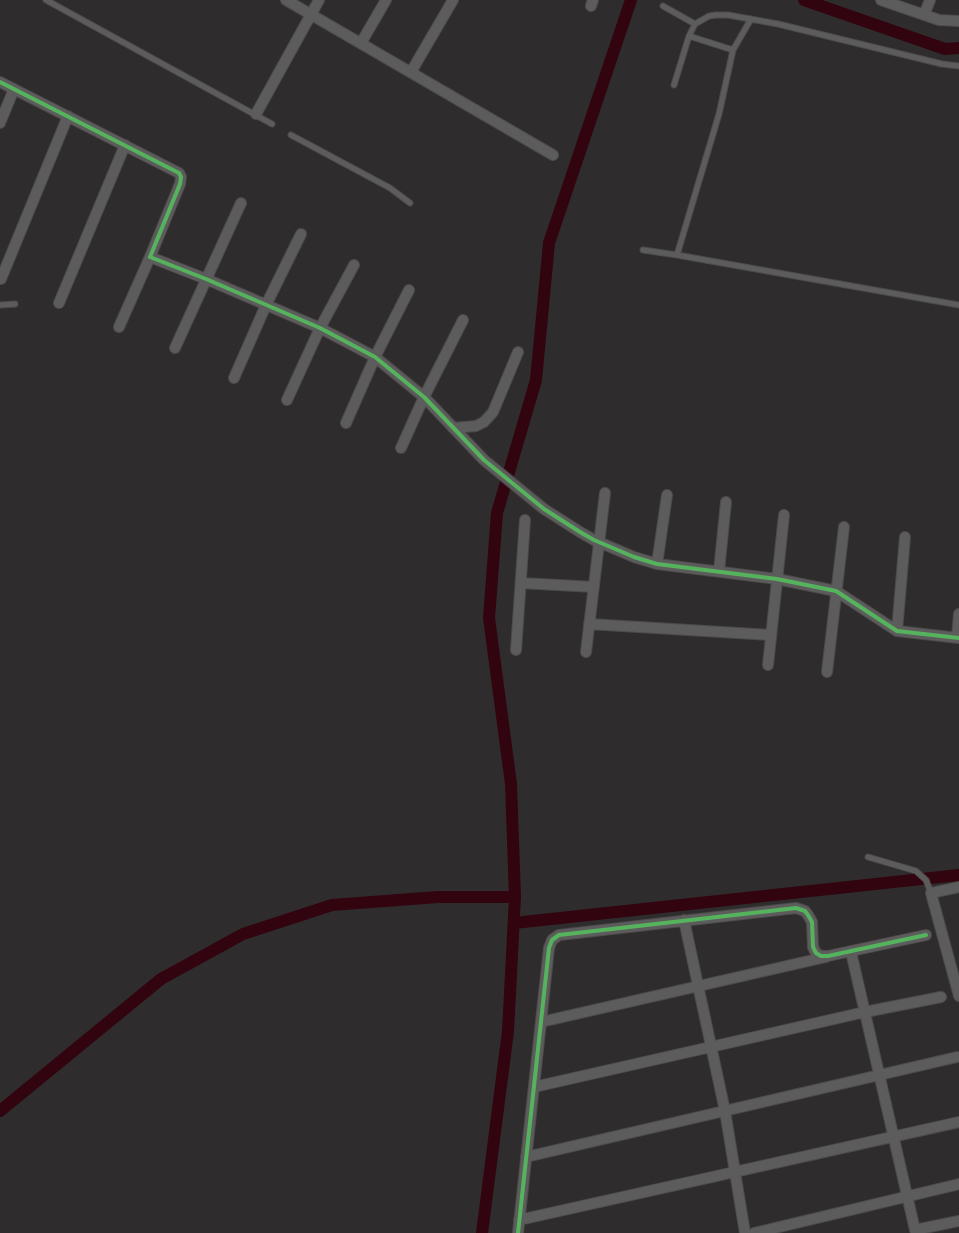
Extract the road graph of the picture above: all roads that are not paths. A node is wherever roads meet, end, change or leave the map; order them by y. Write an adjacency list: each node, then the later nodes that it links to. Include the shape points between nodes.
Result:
1 (46, 0): 22 (lane)
2 (286, 0): 9 (street)
3 (318, 0): 9 (street)
4 (386, 0): 15 (street)
5 (453, 0): 18 (street)
6 (881, 0): 10 (street)
7 (930, 0): 10 (street)
8 (663, 6): 13 (lane)
9 (310, 14): 15 (street); 22 (street)
10 (924, 15): 12 (street, via 939,20)
11 (750, 19): 13 (lane, via 716,15); 16 (lane); 17 (lane)
12 (959, 21)
13 (695, 24): 14 (lane)
14 (689, 36): 16 (lane); 20 (lane)
15 (361, 43): 18 (street)
16 (733, 50): 33 (lane, via 720,114)
17 (959, 66)
18 (411, 72): 28 (street)
19 (0, 82): 21 (street)
20 (674, 85)
21 (14, 89): 23 (street); 24 (street)
22 (256, 114): 25 (lane)
23 (68, 116): 27 (street); 36 (street)
24 (0, 123)
25 (272, 124)
26 (291, 135): 30 (lane, via 390,188)
27 (125, 145): 34 (street, via 174,169 181,177 178,191); 39 (street)
28 (553, 155)
29 (240, 203): 37 (street)
30 (410, 204)
31 (301, 234): 41 (street)
32 (643, 250): 33 (lane)
33 (677, 255): 42 (lane)
34 (150, 257): 37 (street); 45 (street)
35 (354, 265): 46 (street)
36 (1, 279)
37 (206, 279): 41 (street); 47 (street)
38 (408, 290): 49 (street)
39 (59, 303)
40 (15, 304): 43 (lane)
41 (266, 305): 46 (street); 50 (street)
42 (959, 305)
43 (0, 306)
44 (464, 320): 51 (street)
45 (119, 327)
46 (320, 328): 49 (street); 52 (street)
47 (175, 348)
48 (518, 352): 54 (street, via 493,412 476,426)
49 (375, 357): 51 (street); 53 (street)
50 (234, 378)
51 (424, 397): 54 (street); 55 (street)
52 (288, 400)
53 (346, 423)
54 (453, 428): 63 (street, via 484,460 544,509)
55 (401, 448)
56 (605, 494): 63 (street)
57 (667, 495): 64 (street)
58 (726, 502): 65 (street)
59 (784, 515): 66 (street)
60 (525, 520): 67 (street)
61 (844, 527): 69 (street)
62 (905, 537): 72 (street)
63 (599, 542): 64 (street); 68 (street)
64 (657, 564): 65 (street)
65 (719, 571): 66 (street)
66 (777, 579): 69 (street); 73 (street)
67 (521, 583): 68 (street); 75 (street)
68 (594, 586): 71 (street)
69 (836, 591): 72 (street); 78 (street)
70 (959, 614): 74 (street)
71 (589, 624): 73 (street); 76 (street)
72 (896, 631): 74 (street)
73 (771, 635): 77 (street)
74 (958, 638)
75 (516, 650)
76 (586, 652)
77 (768, 665)
78 (827, 672)
79 (868, 857): 81 (lane, via 916,871 926,880)
80 (959, 887): 81 (street)
81 (931, 893): 86 (street)
82 (684, 920): 85 (street, via 796,908 805,910 812,922 813,947 816,953); 87 (street); 91 (street, via 559,935 552,940 549,948)
83 (926, 935): 84 (street)
84 (851, 952): 85 (street); 90 (street)
85 (828, 956): 87 (street)
86 (957, 977): 88 (street)
87 (698, 986): 91 (street); 92 (street)
88 (959, 996)
89 (941, 997): 90 (street)
90 (865, 1012): 92 (street); 94 (street)
91 (541, 1022): 95 (street)
92 (711, 1047): 95 (street); 96 (street)
93 (958, 1057): 94 (street)
94 (879, 1076): 96 (street); 98 (street)
95 (534, 1087): 99 (street)
96 (725, 1111): 99 (street); 100 (street)
97 (959, 1122): 98 (street)
98 (893, 1137): 100 (street); 102 (street)
99 (526, 1157): 103 (street)
100 (736, 1172): 103 (street); 106 (street)
101 (959, 1184): 102 (street)
102 (907, 1197): 104 (street, via 915,1230); 107 (street)
103 (519, 1220): 105 (street)
104 (959, 1221)
105 (518, 1233)
106 (745, 1233)
107 (754, 1233)

